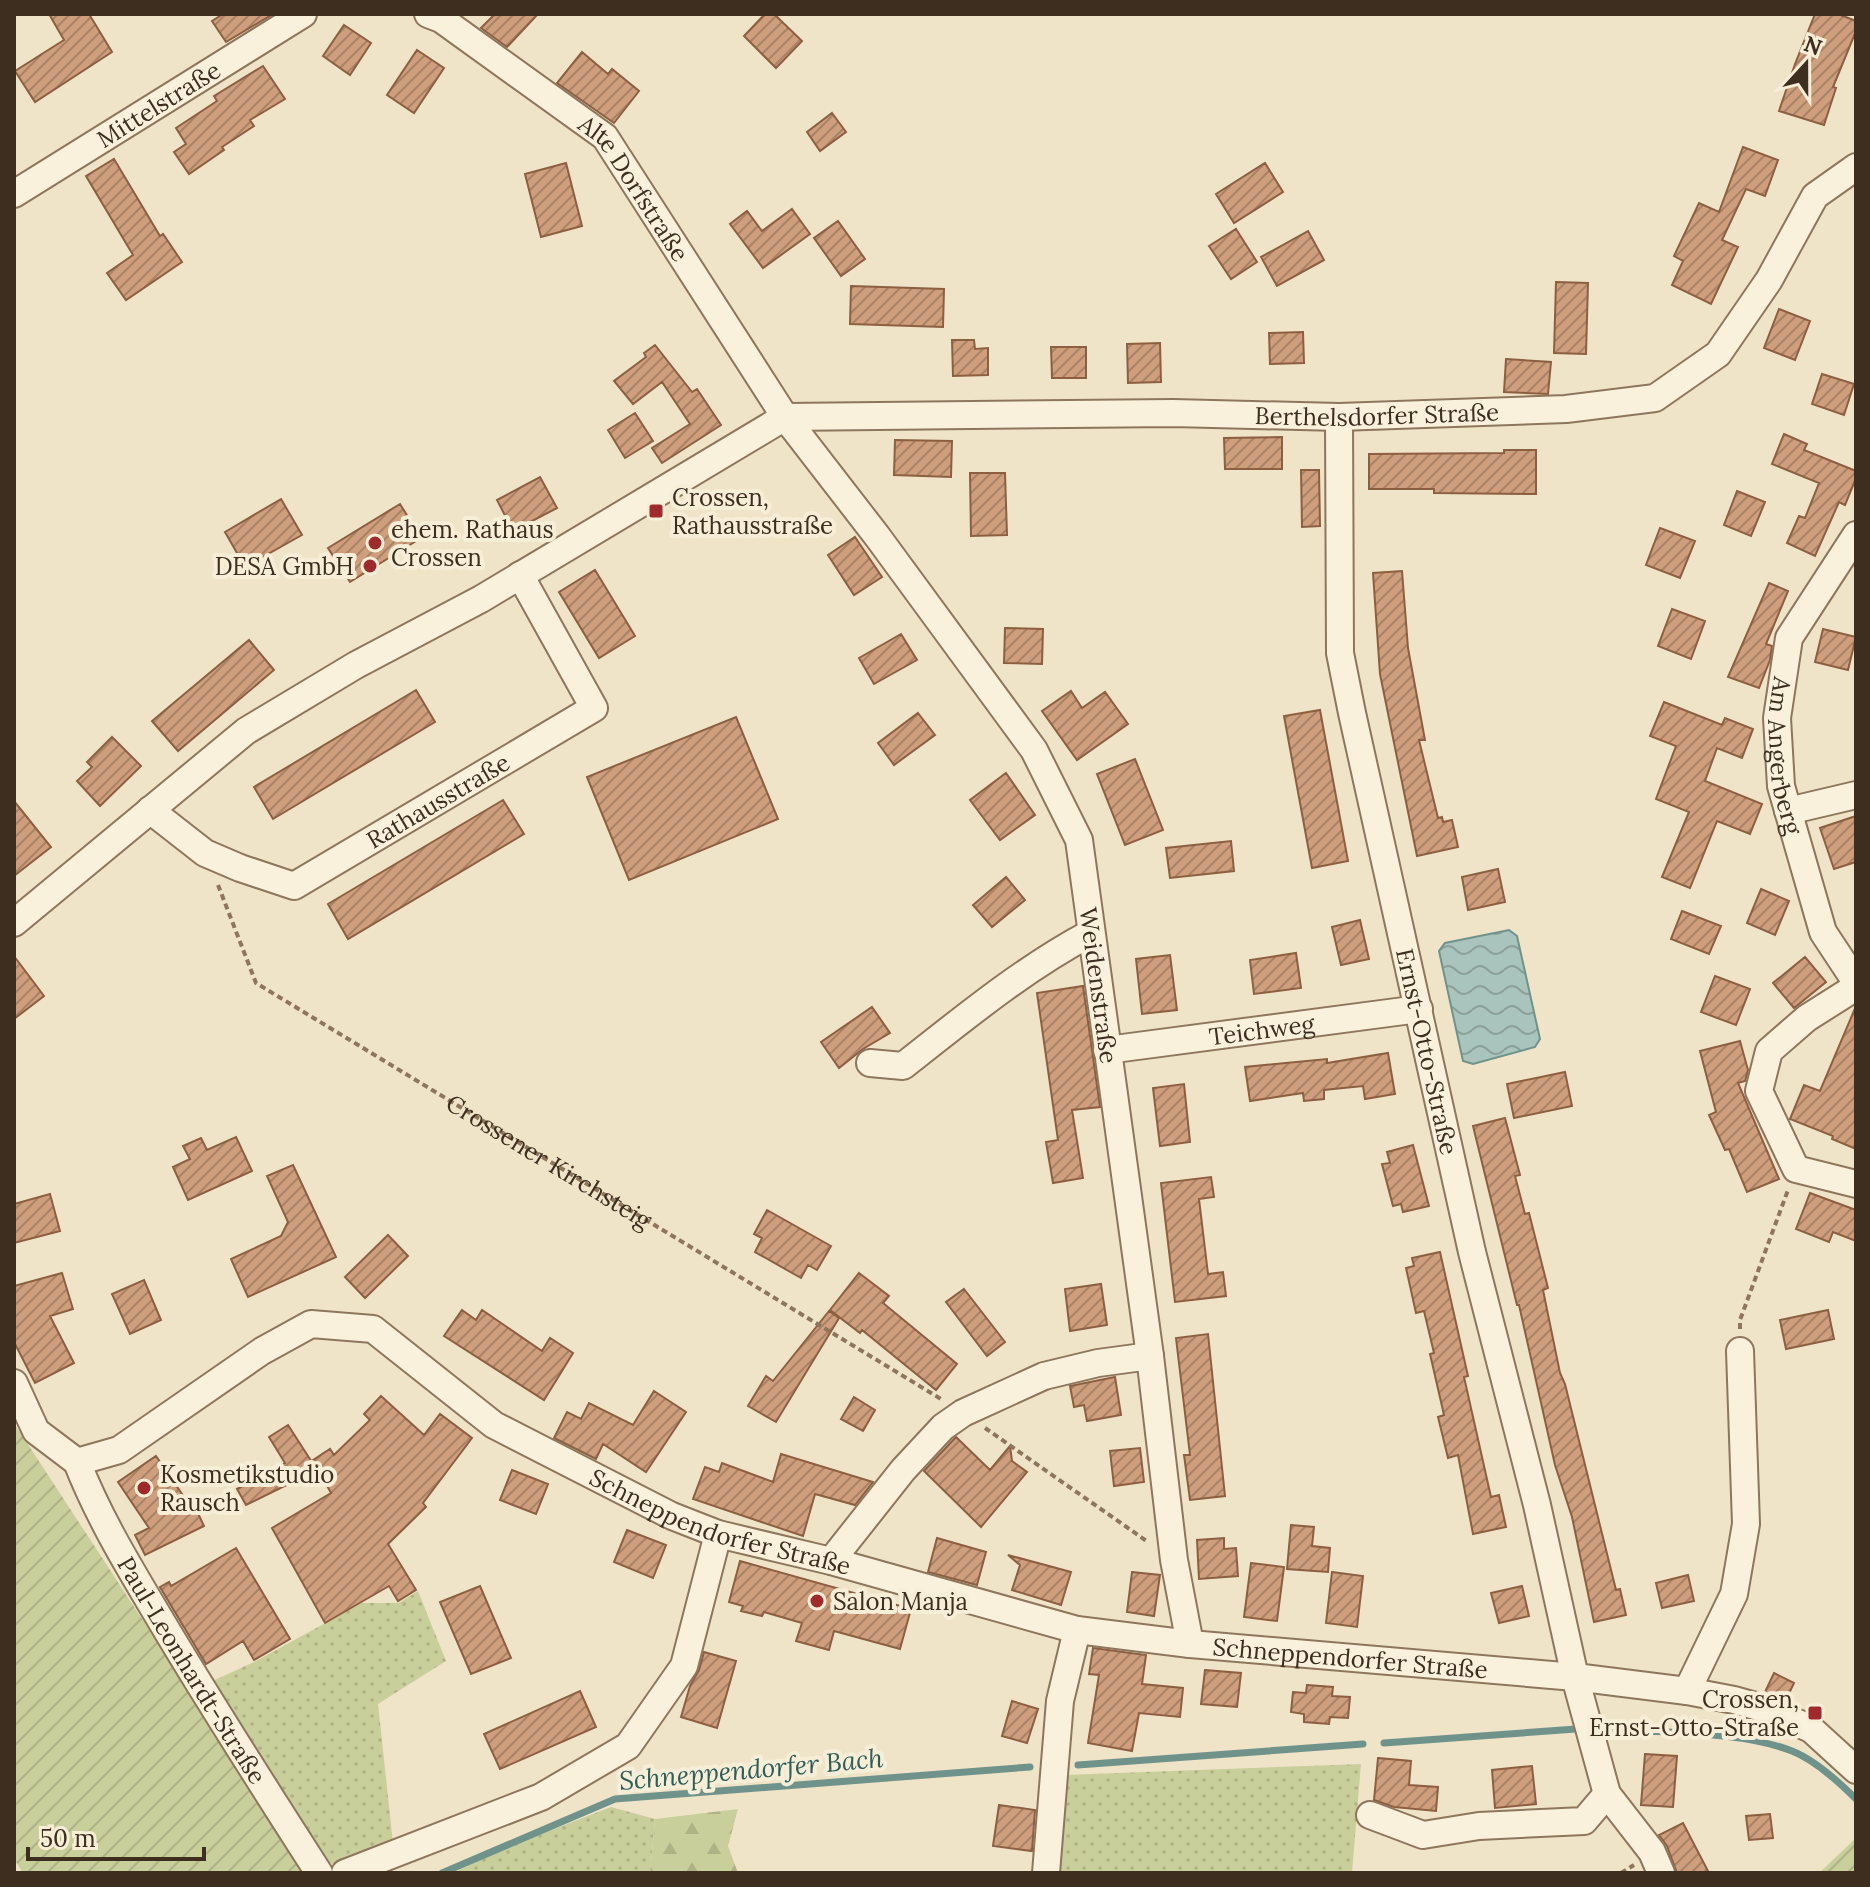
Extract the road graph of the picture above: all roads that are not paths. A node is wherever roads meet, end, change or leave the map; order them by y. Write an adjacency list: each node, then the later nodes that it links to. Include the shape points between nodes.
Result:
1 (303, 14): 4 (street, Mittelstraße)
2 (428, 14): 5 (street, Alte Dorfstraße, via 605,137)
3 (1856, 167): 6 (street, Berthelsdorfer Straße, via 1815,196 1769,280 1718,354 1655,398 1566,409)
4 (14, 194)
5 (785, 417): 6 (street, Berthelsdorfer Straße); 8 (street); 13 (street, Weidenstraße, via 1034,750 1079,840)
6 (1339, 417): 15 (street, Ernst-Otto-Straße, via 1340,653)
7 (1856, 535): 11 (street, Am Angerberg, via 1789,638 1777,718 1781,786)
8 (520, 575): 10 (street, via 246,731); 10 (street, Rathausstraße, via 594,708 294,886 205,853)
9 (1856, 795): 11 (street)
10 (150, 810): 12 (street)
11 (1788, 811): 14 (street, Am Angerberg, via 1823,932)
12 (14, 923)
13 (1091, 933): 16 (street, Weidenstraße); 17 (street, via 1015,981 903,1066)
14 (1856, 984): 18 (street, via 1769,1051 1759,1091 1796,1169)
15 (1419, 1009): 16 (street, Teichweg); 27 (street, Ernst-Otto-Straße)
16 (1107, 1050): 20 (street, Weidenstraße)
17 (870, 1063)
18 (1856, 1184)
19 (1740, 1351): 28 (street, via 1746,1524 1734,1594)
20 (1150, 1356): 24 (street, via 1044,1376 963,1413 903,1470); 26 (street, Weidenstraße, via 1174,1560)
21 (14, 1383): 22 (street, via 36,1431)
22 (77, 1462): 23 (street, Schneppendorfer Straße, via 119,1450 262,1351 311,1324 373,1329 494,1425); 32 (street, Paul-Leonhardt-Straße, via 120,1555)
23 (718, 1534): 24 (street, Schneppendorfer Straße); 33 (street, via 684,1666 628,1746 541,1797)
24 (831, 1561): 25 (street, Schneppendorfer Straße)
25 (1077, 1630): 26 (street, Schneppendorfer Straße); 34 (street, via 1060,1701)
26 (1190, 1644): 27 (street, Schneppendorfer Straße)
27 (1575, 1677): 28 (street, Schneppendorfer Straße); 30 (street, Ernst-Otto-Straße)
28 (1687, 1691): 29 (street, Schneppendorfer Straße, via 1790,1718 1811,1729)
29 (1856, 1770)
30 (1607, 1794): 31 (street, via 1584,1821 1479,1826 1423,1835); 35 (street, via 1652,1852)
31 (1370, 1815)
32 (319, 1873)
33 (345, 1873)
34 (1046, 1873)
35 (1661, 1873)

